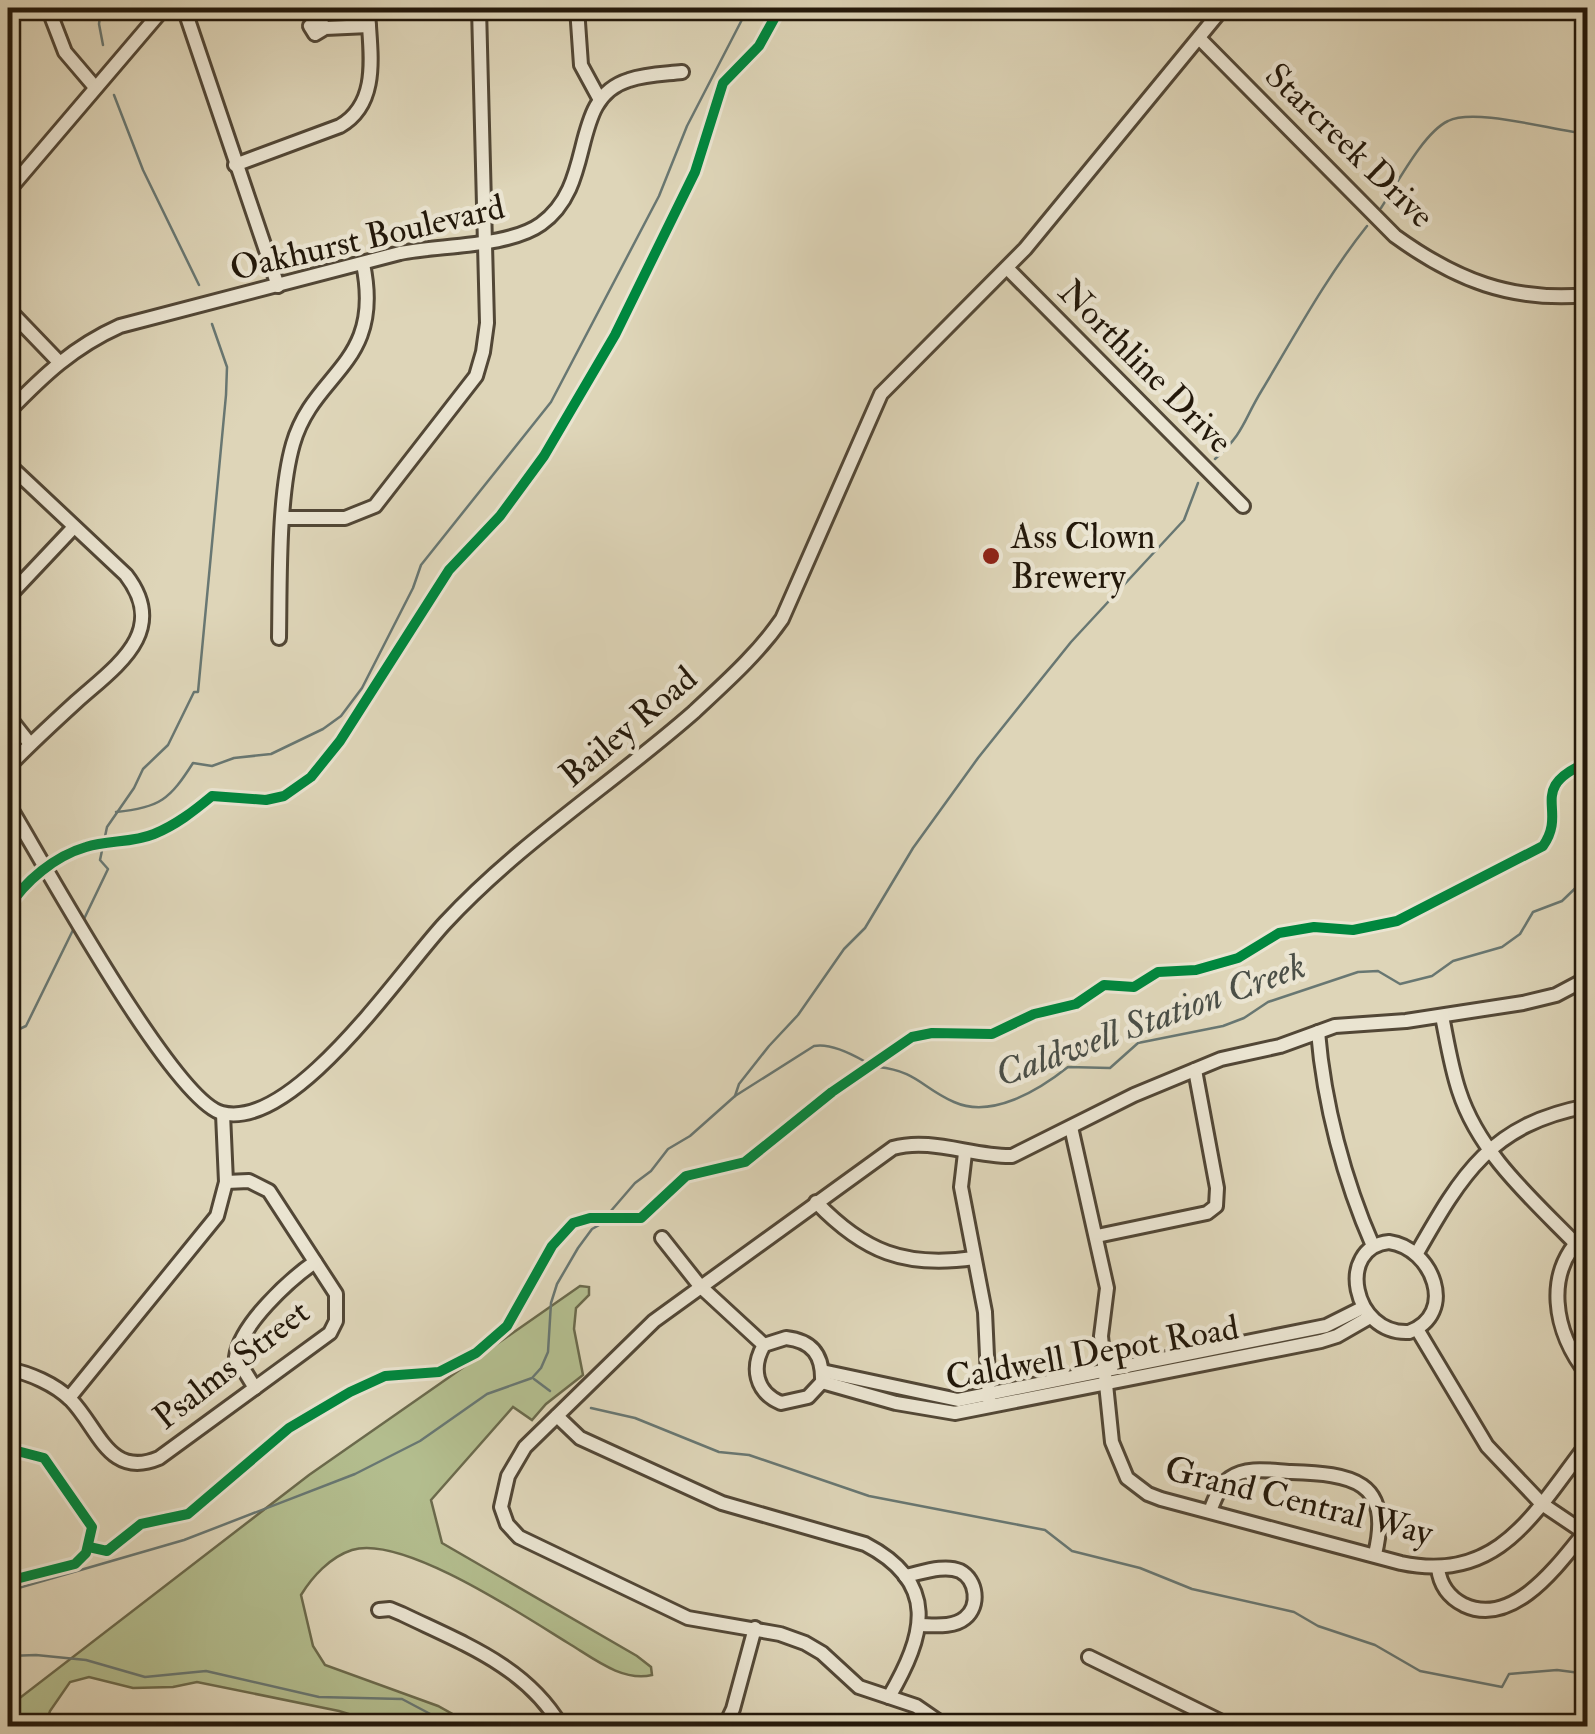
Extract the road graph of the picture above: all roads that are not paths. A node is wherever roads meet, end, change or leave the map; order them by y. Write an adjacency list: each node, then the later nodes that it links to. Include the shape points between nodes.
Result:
1 (34, 8): 9 (street)
2 (48, 8): 14 (street, via 64,52)
3 (164, 8): 14 (street)
4 (184, 8): 16 (street)
5 (368, 8): 10 (street)
6 (479, 8): 18 (street)
7 (577, 8): 15 (street, via 581,64)
8 (1223, 8): 12 (street, Bailey Road)
9 (8, 14)
10 (369, 26): 11 (street); 16 (street, via 369,90 354,117)
11 (325, 28)
12 (1199, 38): 20 (street, Bailey Road); 22 (street, Starcreek Drive, via 1395,236 1428,260 1504,291)
13 (682, 72): 15 (street, via 630,79)
14 (94, 86): 17 (street)
15 (600, 100): 18 (street, Oakhurst Boulevard, via 576,179 553,214 529,231)
16 (235, 165): 21 (street)
17 (8, 191)
18 (484, 242): 19 (street, Oakhurst Boulevard); 28 (street, via 484,352 452,410 375,506 345,518)
19 (363, 264): 21 (street, Oakhurst Boulevard); 28 (street, via 361,338 297,431)
20 (1008, 268): 27 (street, Northline Drive); 41 (street, Bailey Road, via 881,394 782,618 754,656 642,758 497,870 302,1084 265,1106)
21 (278, 286): 24 (street, Oakhurst Boulevard, via 120,326)
22 (1588, 295)
23 (8, 309): 24 (street)
24 (58, 362): 25 (street, Oakhurst Boulevard)
25 (8, 412)
26 (8, 464): 29 (street)
27 (1242, 506)
28 (284, 518): 31 (street)
29 (74, 528): 30 (street); 33 (street, via 134,585 142,627 120,664)
30 (8, 597)
31 (279, 638)
32 (8, 716): 33 (street)
33 (30, 744): 34 (street)
34 (8, 766)
35 (8, 804): 41 (street, via 148,1037 198,1098)
36 (1588, 978): 37 (street, via 1556,995)
37 (1442, 1016): 38 (street); 43 (street, via 1459,1092)
38 (1318, 1032): 39 (street); 51 (street, via 1343,1164)
39 (1194, 1070): 42 (street); 48 (street, via 1216,1206)
40 (1588, 1106): 43 (street, via 1547,1114)
41 (223, 1114): 45 (street)
42 (1071, 1127): 44 (street, via 1012,1156); 48 (street, Grand Central Way)
43 (1489, 1150): 50 (street); 52 (street, via 1460,1179)
44 (966, 1153): 46 (street, via 893,1148); 53 (street, via 961,1187)
45 (226, 1182): 54 (street, Psalms Street, via 249,1181 270,1191); 64 (street, via 217,1216)
46 (816, 1202): 53 (street, via 842,1229 889,1255 945,1262); 55 (street)
47 (1588, 1232): 50 (street)
48 (1097, 1236): 61 (street, Grand Central Way, via 1106,1288)
49 (662, 1238): 55 (street)
50 (1575, 1243): 60 (street, via 1556,1301 1564,1338)
51 (1373, 1246): 52 (street, via 1400,1243); 56 (street, via 1357,1272)
52 (1417, 1253): 57 (street, via 1430,1270 1435,1297 1430,1316)
53 (974, 1258): 65 (street, via 985,1312)
54 (315, 1262): 63 (street, via 240,1339 236,1357); 63 (street, Psalms Street, via 336,1294 336,1321 330,1333)
55 (700, 1286): 58 (street); 66 (street, via 654,1321)
56 (1366, 1312): 57 (street, via 1391,1330); 61 (street, Caldwell Depot Road, via 1321,1341)
57 (1416, 1329): 68 (street, via 1487,1446)
58 (764, 1344): 62 (street, via 786,1338 810,1345 820,1357); 62 (street, via 755,1366 771,1398 781,1403 808,1397)
59 (8, 1369): 64 (street, Psalms Street)
60 (1588, 1375)
61 (1106, 1376): 65 (street, Caldwell Depot Road); 69 (street, Grand Central Way, via 1112,1442 1126,1478 1148,1494)
62 (822, 1377): 65 (street, Caldwell Depot Road, via 938,1411 955,1413)
63 (255, 1388): 64 (street, Psalms Street, via 159,1458 136,1465 112,1454)
64 (69, 1398)
65 (989, 1400)
66 (557, 1416): 73 (street, via 580,1438 722,1503 865,1544); 76 (street, via 525,1447 503,1491 501,1507 518,1537 688,1618)
67 (1588, 1443): 68 (street, Grand Central Way)
68 (1542, 1504): 70 (street); 72 (street, Grand Central Way, via 1486,1556)
69 (1210, 1511): 71 (street, Grand Central Way); 71 (street, via 1220,1488 1241,1472 1344,1475 1376,1503)
70 (1586, 1534): 72 (street, via 1547,1578 1498,1608 1458,1602)
71 (1374, 1554): 72 (street, Grand Central Way)
72 (1438, 1568)
73 (906, 1576): 75 (street); 75 (street, via 958,1570 974,1590 974,1606 964,1619)
74 (378, 1610): 80 (street, via 402,1614 504,1665)
75 (919, 1625): 78 (street, via 912,1654)
76 (755, 1628): 78 (street, via 805,1643 858,1687); 81 (street)
77 (1089, 1657): 79 (street)
78 (888, 1697): 82 (street)
79 (1224, 1725)
80 (560, 1726)
81 (725, 1726)
82 (945, 1726)

